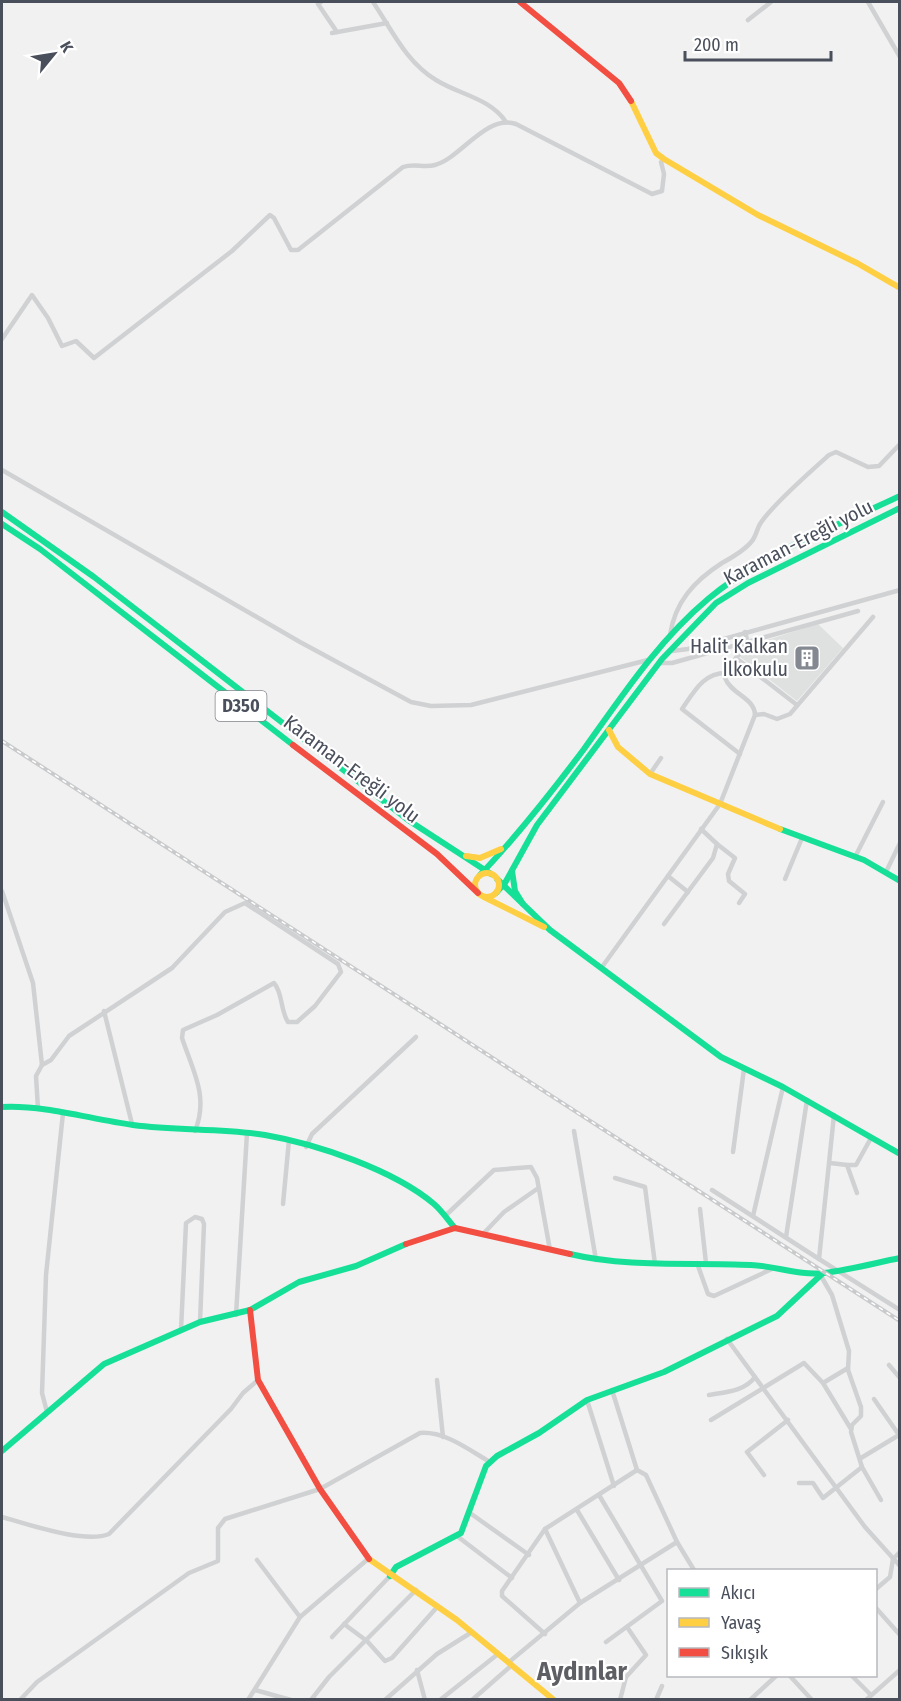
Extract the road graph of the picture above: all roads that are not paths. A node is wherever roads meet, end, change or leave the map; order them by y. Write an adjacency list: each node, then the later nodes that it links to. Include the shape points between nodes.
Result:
1 (321, 2): 7 (street, via 318,4 334,32)
2 (373, 2): 7 (street)
3 (520, 2): 10 (main road, via 619,83 656,153)
4 (771, 2): 6 (street)
5 (868, 2): 8 (street)
6 (748, 20)
7 (387, 23): 9 (street, via 411,62 437,81 497,109)
8 (900, 57)
9 (506, 122): 10 (street, via 652,194 662,191); 12 (street, via 489,129 435,166 403,167 298,250 291,250 270,215 232,251 94,358 76,341 62,346 32,295)
10 (664, 159): 11 (main road, via 758,215)
11 (900, 288)
12 (2, 339)
13 (900, 444): 23 (street, via 879,466 868,467 836,452 829,455 769,513 753,540 692,587 679,603)
14 (2, 470): 27 (street, via 411,702 471,705)
15 (900, 496): 23 (main road, Karaman-Ereğli yolu / D350, via 726,584)
16 (900, 508): 25 (main road, Karaman-Ereğli yolu, via 748,583 716,603)
17 (2, 512): 43 (main road, Karaman-Ereğli yolu / D350, via 95,576 243,696)
18 (2, 524): 55 (main road, Karaman-Ereğli yolu / D350, via 438,854)
19 (900, 590): 22 (street)
20 (858, 611): 24 (street)
21 (873, 617): 30 (street)
22 (745, 632): 24 (street); 25 (street)
23 (669, 637): 27 (main road, Karaman-Ereğli yolu / D350)
24 (748, 643): 26 (street); 28 (street)
25 (669, 651): 28 (main road, Karaman-Ereğli yolu)
26 (736, 657): 29 (street); 30 (street)
27 (649, 660): 39 (main road, Karaman-Ereğli yolu / D350)
28 (659, 663): 32 (main road, Karaman-Ereğli yolu)
29 (726, 673): 31 (street, via 728,684 753,705); 33 (street, via 714,673 701,682 682,709)
30 (797, 705): 31 (street, via 783,719)
31 (755, 716): 33 (street)
32 (609, 729): 35 (main road, via 618,747); 45 (main road, Karaman-Ereğli yolu, via 537,825)
33 (740, 754): 37 (street)
34 (661, 758): 35 (street)
35 (650, 774): 37 (main road)
36 (883, 802): 44 (street)
37 (720, 804): 38 (street); 40 (main road)
38 (701, 830): 42 (street); 48 (street)
39 (516, 837): 43 (main road, D350, via 480,858); 47 (main road)
40 (802, 838): 44 (main road); 49 (street)
41 (900, 843): 46 (street)
42 (717, 844): 53 (street); 56 (street, via 735,858 728,874 729,881 745,894)
43 (452, 852): 47 (main road, Karaman-Ereğli yolu)
44 (855, 857): 46 (main road)
45 (516, 861): 51 (main road, Karaman-Ereğli yolu); 57 (main road, via 513,883)
46 (886, 872): 50 (main road)
47 (488, 875): 51 (main road, Karaman-Ereğli yolu); 54 (main road, via 499,886); 55 (main road, via 475,884)
48 (668, 876): 53 (street); 60 (street)
49 (785, 879)
50 (900, 881)
51 (503, 886): 54 (main road, Karaman-Ereğli yolu); 57 (main road, Karaman-Ereğli yolu)
52 (2, 891): 63 (street, via 33,982)
53 (688, 892): 58 (street)
54 (496, 893): 55 (main road)
55 (481, 895): 59 (main road, Karaman-Ereğli yolu)
56 (739, 903)
57 (523, 904): 59 (main road, Karaman-Ereğli yolu)
58 (664, 924)
59 (550, 930): 60 (main road)
60 (602, 967): 64 (main road, via 721,1057)
61 (105, 1011): 63 (street, via 69,1036 51,1060); 71 (street); 72 (street, via 172,968 225,912 245,903 338,964 341,972 297,1022 288,1022 282,1013 279,989 274,983 183,1029 182,1038 200,1088 202,1114)
62 (416, 1038): 77 (street, via 312,1134)
63 (42, 1065): 68 (street, via 36,1076)
64 (744, 1069): 65 (main road); 78 (street)
65 (783, 1087): 66 (main road); 89 (street)
66 (807, 1100): 70 (main road); 92 (street)
67 (2, 1107): 68 (main road)
68 (38, 1108): 69 (main road)
69 (63, 1113): 71 (main road); 121 (street, via 46,1275 42,1394)
70 (834, 1115): 75 (main road); 80 (street)
71 (132, 1125): 72 (main road)
72 (195, 1131): 74 (main road)
73 (574, 1131): 96 (street)
74 (247, 1133): 76 (main road); 105 (street)
75 (872, 1138): 79 (main road); 81 (street, via 856,1165)
76 (289, 1140): 77 (main road); 86 (street)
77 (306, 1147): 88 (main road, via 337,1155 409,1188 433,1202)
78 (733, 1152)
79 (900, 1154)
80 (830, 1163): 81 (street); 95 (street)
81 (848, 1165): 85 (street)
82 (615, 1178): 99 (street, via 645,1187)
83 (537, 1189): 88 (street, via 531,1167 494,1170); 91 (street, via 504,1212); 93 (street)
84 (712, 1190): 89 (street)
85 (857, 1193)
86 (283, 1204)
87 (700, 1209): 98 (street)
88 (445, 1216): 90 (main road)
89 (753, 1216): 92 (street)
90 (455, 1228): 91 (main road); 103 (main road, via 356,1266 299,1282)
91 (483, 1234): 93 (main road)
92 (786, 1237): 95 (street)
93 (550, 1250): 96 (main road)
94 (900, 1258): 101 (main road)
95 (819, 1259): 101 (street)
96 (596, 1260): 99 (main road)
97 (698, 1263): 98 (main road); 99 (main road); 100 (street, via 704,1287 714,1296)
98 (706, 1263): 100 (main road)
99 (655, 1264)
100 (774, 1268): 102 (main road)
101 (837, 1269): 102 (main road); 104 (street)
102 (822, 1274): 108 (main road, via 777,1316); 110 (street, via 849,1351)
103 (250, 1310): 105 (main road); 113 (main road)
104 (900, 1310)
105 (236, 1315): 106 (main road)
106 (200, 1322): 107 (main road); 107 (street, via 204,1224 195,1217 186,1222)
107 (181, 1329): 121 (main road, via 99,1367)
108 (727, 1339): 111 (street); 116 (main road, via 664,1372)
109 (890, 1365): 112 (street)
110 (848, 1368): 115 (street); 124 (street, via 861,1407 861,1416)
111 (755, 1377): 117 (street); 118 (street, via 739,1389)
112 (900, 1378)
113 (258, 1380): 135 (main road); 140 (street, via 110,1534 81,1534)
114 (437, 1380): 125 (street)
115 (823, 1383): 117 (street, via 804,1363); 124 (street)
116 (612, 1389): 120 (main road); 130 (street)
117 (764, 1389): 122 (street); 123 (street)
118 (709, 1395)
119 (874, 1399): 127 (street, via 900,1435)
120 (587, 1400): 128 (main road); 133 (street)
121 (47, 1412): 126 (main road)
122 (711, 1420)
123 (788, 1420): 131 (street, via 747,1452); 134 (street)
124 (851, 1430): 127 (street)
125 (443, 1437): 128 (street); 135 (street, via 420,1433)
126 (2, 1451)
127 (861, 1458): 129 (street)
128 (490, 1462): 139 (main road)
129 (862, 1467): 134 (street); 137 (street)
130 (637, 1470): 133 (street); 143 (street, via 646,1475)
131 (764, 1475)
132 (799, 1483): 134 (street, via 813,1483 823,1498)
133 (614, 1486): 136 (street)
134 (836, 1488): 147 (street)
135 (320, 1489): 146 (main road); 179 (street, via 225,1519 218,1527 218,1561 189,1573 37,1683)
136 (599, 1495): 138 (street); 149 (street)
137 (881, 1500)
138 (577, 1510): 141 (street); 154 (street)
139 (470, 1513): 142 (main road); 145 (street)
140 (2, 1517)
141 (544, 1529): 145 (street); 157 (street)
142 (457, 1536): 152 (main road, via 396,1567); 153 (street)
143 (677, 1542): 149 (street); 151 (street)
144 (900, 1552): 147 (street)
145 (529, 1555): 153 (street)
146 (368, 1559): 152 (main road); 160 (street)
147 (893, 1559): 150 (street); 155 (street, via 890,1577)
148 (257, 1560): 160 (street)
149 (640, 1565): 154 (street); 162 (street, via 662,1601)
150 (900, 1566)
151 (693, 1569)
152 (390, 1576): 156 (main road); 161 (street)
153 (512, 1578): 164 (street, via 502,1596)
154 (619, 1580): 157 (street)
155 (877, 1588)
156 (416, 1590): 158 (main road); 167 (street)
157 (580, 1603): 164 (street)
158 (438, 1606): 163 (main road); 167 (street, via 392,1658 385,1661)
159 (877, 1609): 165 (street)
160 (300, 1617): 177 (street)
161 (344, 1624): 166 (street); 167 (street)
162 (627, 1628): 168 (street); 188 (street, via 646,1655 626,1677)
163 (472, 1632): 169 (main road); 171 (street)
164 (545, 1634): 170 (street)
165 (900, 1635)
166 (332, 1637)
167 (367, 1641): 182 (street)
168 (606, 1642)
169 (498, 1654): 170 (main road); 185 (street)
170 (510, 1664): 186 (street); 187 (main road)
171 (417, 1670): 183 (street); 184 (street)
172 (900, 1670): 178 (street)
173 (775, 1677): 190 (street)
174 (791, 1677): 191 (street)
175 (853, 1677): 178 (street)
176 (662, 1686): 189 (street)
177 (255, 1690): 180 (street); 181 (street)
178 (872, 1695): 192 (street)
179 (20, 1700)
180 (248, 1700)
181 (291, 1700)
182 (311, 1700)
183 (385, 1700)
184 (425, 1700)
185 (440, 1700)
186 (472, 1700)
187 (554, 1700)
188 (620, 1700)
189 (656, 1700)
190 (750, 1700)
191 (812, 1700)
192 (866, 1700)

